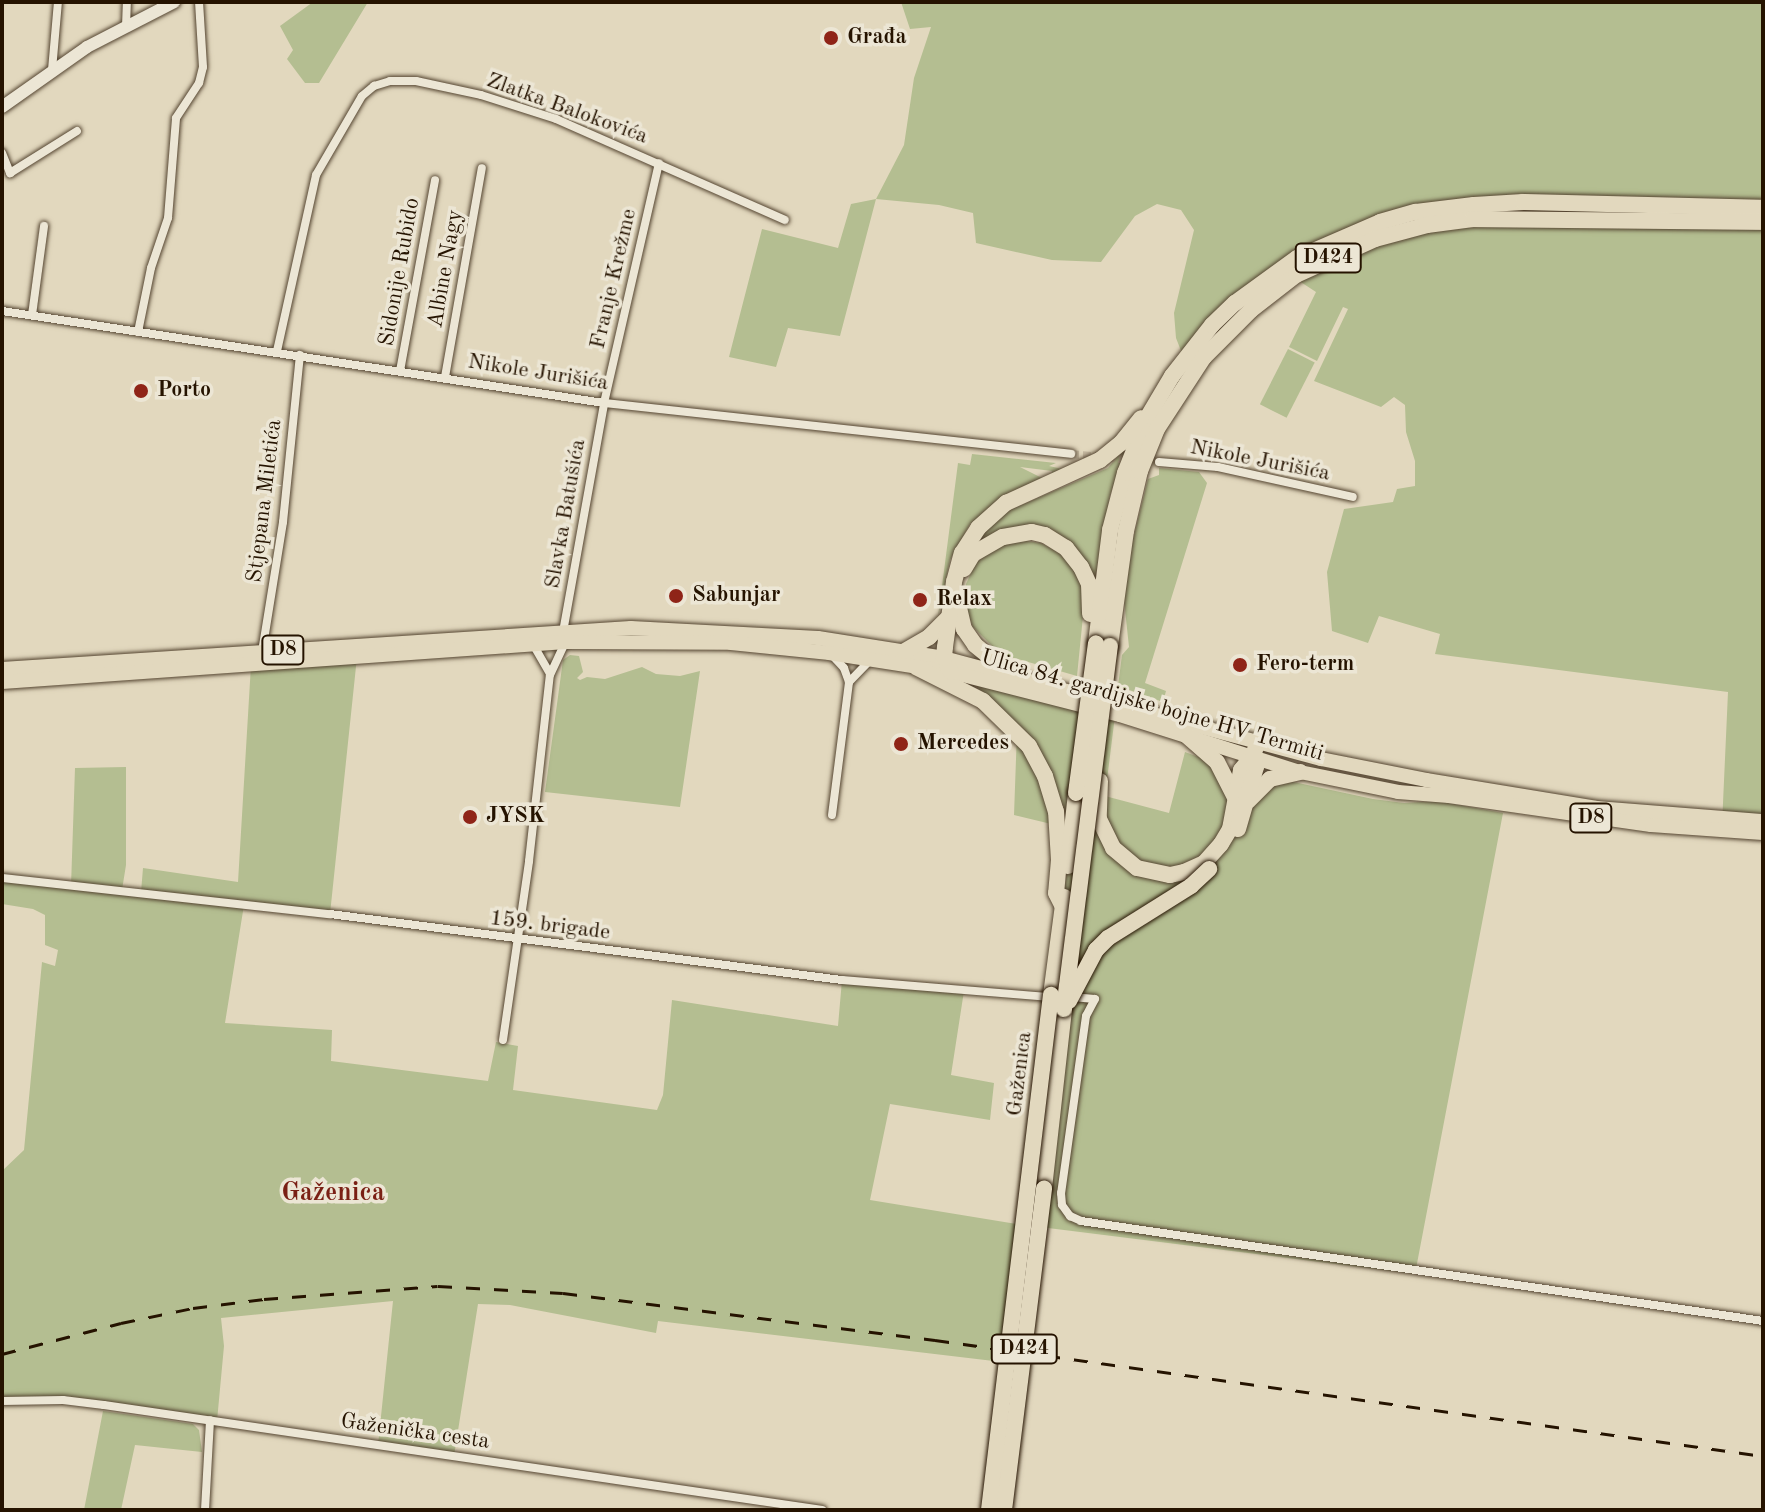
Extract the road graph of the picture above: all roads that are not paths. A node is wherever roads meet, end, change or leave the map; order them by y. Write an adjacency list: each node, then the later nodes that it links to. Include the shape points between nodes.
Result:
1 (58, 2): 6 (street)
2 (127, 2): 5 (street)
3 (174, 2): 5 (main road)
4 (199, 2): 19 (street, via 203,67 176,118 168,218)
5 (126, 27): 6 (main road)
6 (52, 70): 7 (main road)
7 (2, 107)
8 (77, 131): 9 (street, via 10,173)
9 (2, 153)
10 (659, 163): 14 (street, Zlatka Balokovića); 20 (street, Zlatka Balokovića, via 556,119 481,95 416,81 374,86 362,96 311,186); 24 (street, Franje Krežme)
11 (482, 168): 23 (street, Albine Nagy)
12 (435, 180): 22 (street, Sidonije Rubido)
13 (1763, 208): 25 (highway, D424, via 1523,202 1416,212 1380,222 1297,258 1235,303 1193,347)
14 (785, 220)
15 (1763, 222): 31 (highway, D424, via 1473,219 1375,239 1296,275 1220,340 1191,374 1157,429 1140,471)
16 (44, 226): 18 (street)
17 (2, 311): 18 (street, Nikole Jurišića)
18 (32, 315): 19 (street, Nikole Jurišića)
19 (138, 332): 20 (street, Nikole Jurišića)
20 (277, 351): 21 (street, Nikole Jurišića)
21 (300, 355): 22 (street, Nikole Jurišića); 34 (street, Stjepana Miletića, via 283,522)
22 (400, 371): 23 (street, Nikole Jurišića)
23 (445, 377): 24 (street, Nikole Jurišića)
24 (604, 403): 26 (street, Nikole Jurišića); 30 (street, Slavka Batušića)
25 (1153, 406): 29 (highway, via 1100,460 1006,503 985,520 959,563); 31 (highway, D424, via 1125,473 1110,530)
26 (1071, 454)
27 (1159, 462): 28 (street, Nikole Jurišića, via 1218,467)
28 (1353, 497)
29 (949, 617): 33 (highway); 37 (highway)
30 (565, 637): 32 (main road, Ulica 84. gardijske bojne HV Termiti / D8); 33 (main road, Ulica 84. gardijske bojne HV Termiti / D8, via 631,628 715,631); 34 (main road, Ulica 84. gardijske bojne HV Termiti / D8); 35 (main road, Ulica 84. gardijske bojne HV Termiti / D8, via 731,643); 40 (street, Slavka Batušića)
31 (1103, 645): 41 (highway, via 1089,632 1089,584 1074,556 1045,535 1003,537 973,554 963,570 957,603 975,645); 45 (highway, Gaženica / D424, bridge); 54 (highway, Gaženica / D424, bridge)
32 (534, 646): 40 (street); 42 (main road, Ulica 84. gardijske bojne HV Termiti / D8)
33 (905, 651): 37 (main road, Ulica 84. gardijske bojne HV Termiti / D8)
34 (262, 652): 39 (main road, Ulica 84. gardijske bojne HV Termiti / D8)
35 (829, 653): 36 (main road, Ulica 84. gardijske bojne HV Termiti / D8); 43 (street)
36 (870, 660): 38 (main road, Ulica 84. gardijske bojne HV Termiti / D8); 43 (street)
37 (948, 665): 38 (main road, Ulica 84. gardijske bojne HV Termiti / D8); 41 (main road, Ulica 84. gardijske bojne HV Termiti / D8); 44 (main road, Ulica 84. gardijske bojne HV Termiti / D8)
38 (916, 667): 54 (highway, via 983,701 1017,731 1037,760 1056,811 1056,893)
39 (2, 669)
40 (550, 675): 55 (street, Slavka Batušića)
41 (1012, 675): 46 (main road, Ulica 84. gardijske bojne HV Termiti / D8)
42 (2, 682)
43 (849, 682): 49 (street)
44 (1186, 735): 46 (main road, Ulica 84. gardijske bojne HV Termiti / D8); 48 (highway, via 1217,762)
45 (1098, 741): 52 (highway, via 1103,753 1099,819 1113,848 1137,868 1154,873 1170,875); 56 (highway, Gaženica / D424, bridge)
46 (1256, 749): 47 (main road, Ulica 84. gardijske bojne HV Termiti / D8); 48 (highway, via 1241,770); 50 (main road, Ulica 84. gardijske bojne HV Termiti / D8, via 1538,800)
47 (1300, 772): 48 (highway, via 1270,779); 51 (main road, Ulica 84. gardijske bojne HV Termiti / D8, via 1536,811)
48 (1241, 800): 52 (highway, via 1238,829)
49 (832, 815)
50 (1763, 821)
51 (1763, 833)
52 (1207, 866): 56 (highway, bridge, via 1191,886 1108,938)
53 (2, 878): 55 (street, 159. brigade)
54 (1063, 907): 63 (highway, Gaženica / D424, bridge)
55 (517, 940): 57 (street, Slavka Batušića); 58 (street, 159. brigade, via 865,983 1095,999 1086,1016 1061,1193 1070,1216)
56 (1064, 1009): 64 (highway, Gaženica / D424, bridge)
57 (503, 1040)
58 (1763, 1321)
59 (2, 1401): 60 (street, Gaženička cesta, via 63,1400)
60 (210, 1420): 61 (street); 62 (street, Gaženička cesta)
61 (205, 1510)
62 (822, 1510)
63 (989, 1510)
64 (1004, 1510)

